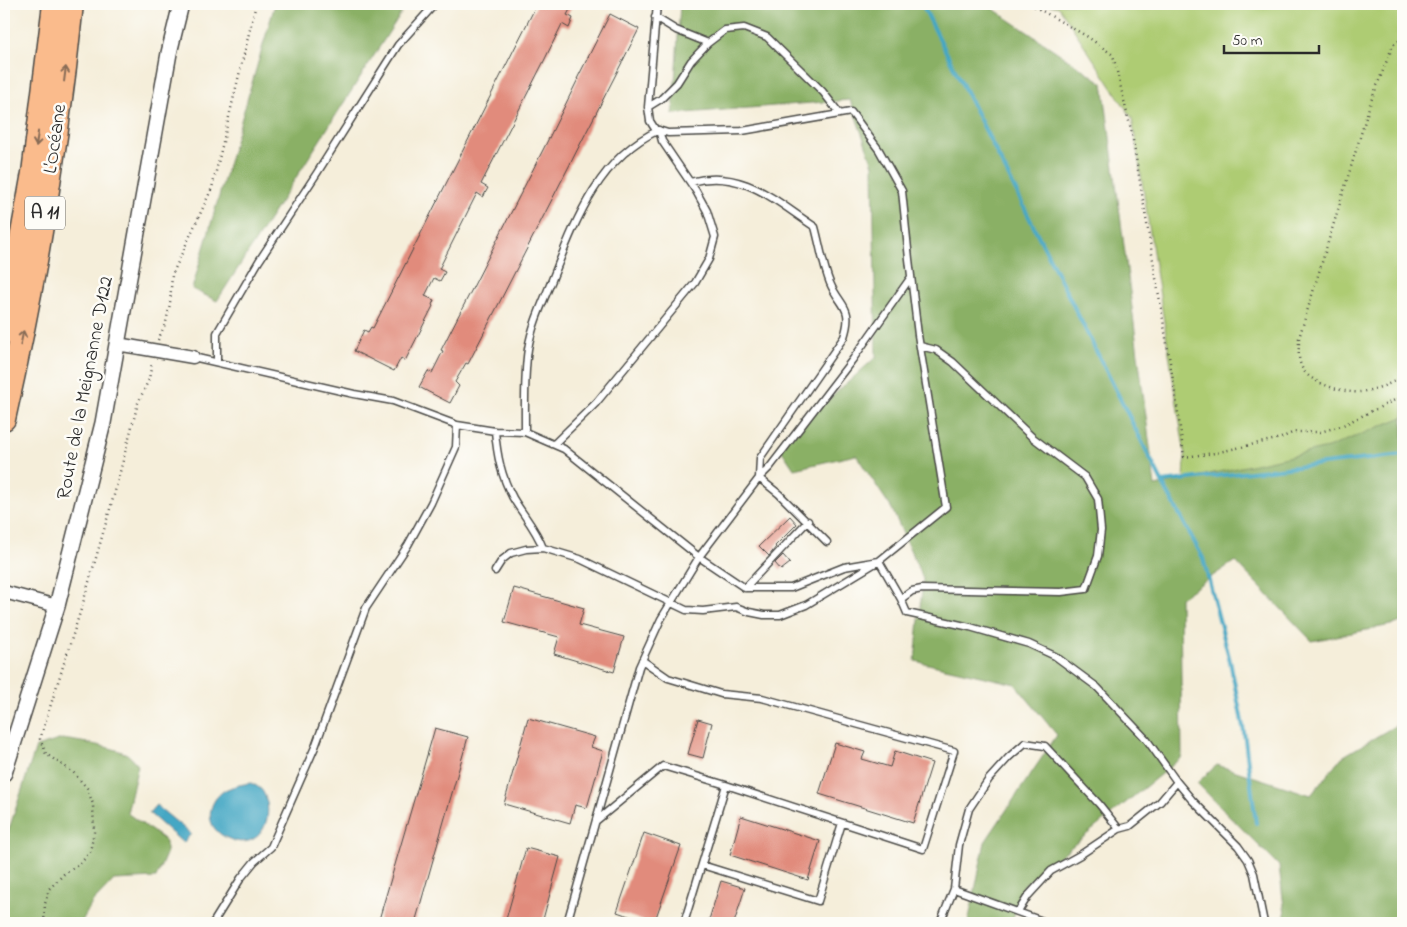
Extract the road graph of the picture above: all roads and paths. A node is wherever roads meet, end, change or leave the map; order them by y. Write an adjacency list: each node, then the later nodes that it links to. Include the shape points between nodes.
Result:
1 (54, 4): 16 (highway, L’Océane / A 11, one-way to 16, via 32,173)
2 (72, 4): 26 (highway, L’Océane / A 11, one-way to 2, via 40,238)
3 (181, 4): 19 (street, Route de la Meignanne D122, via 169,53)
4 (256, 4): 18 (path, via 212,188 172,275 166,322)
5 (435, 4): 23 (lane, via 398,45 259,261 217,333)
6 (657, 4): 8 (lane)
7 (1030, 4): 25 (path, via 1113,55 1132,134 1184,457 1215,453 1294,432 1320,432 1341,426)
8 (655, 17): 10 (lane); 11 (lane)
9 (1403, 38): 24 (path, via 1393,45 1371,101 1299,338 1298,359 1305,373 1320,384 1358,392)
10 (708, 43): 11 (lane, via 691,60 677,83); 12 (lane, via 725,30 744,28 767,37 824,92)
11 (648, 107): 13 (lane, via 650,121)
12 (840, 114): 13 (lane, via 742,130 668,133); 15 (lane, via 851,112 879,150 902,191)
13 (659, 130): 14 (lane, via 662,141); 29 (lane, via 645,136 612,163 594,187 571,230 528,348)
14 (690, 182): 30 (lane, via 707,211 715,237 709,259 695,283 596,402); 31 (lane, via 711,178 740,181 758,189 815,227 831,284 845,307 847,324 844,337 760,458)
15 (911, 277): 20 (lane); 31 (lane, via 853,359)
16 (7, 298): 17 (highway, L’Océane / A 11)
17 (4, 333)
18 (156, 343)
19 (117, 344): 21 (street); 42 (street, Route de la Meignanne D122, via 102,423)
20 (920, 346): 36 (lane, via 946,507); 40 (lane, via 936,350 953,362 1032,437 1085,477 1098,499 1101,530 1098,556 1086,589 1061,592 922,589)
21 (193, 357): 23 (lane)
22 (152, 360): 53 (path, via 83,603 40,738 46,754 73,772 87,788 93,804 94,832 90,852 49,889)
23 (217, 362): 27 (lane, via 393,401)
24 (1403, 376)
25 (1403, 396)
26 (4, 420)
27 (457, 425): 28 (lane); 54 (lane, via 456,447 431,503 408,545 366,608 315,746 271,848 240,878)
28 (496, 431): 29 (lane); 34 (lane, via 501,470)
29 (525, 432): 30 (lane)
30 (554, 444): 35 (lane)
31 (759, 478): 32 (lane); 35 (lane)
32 (808, 521): 33 (lane); 38 (lane)
33 (827, 542)
34 (543, 548): 37 (lane, via 511,553); 41 (lane, via 580,560)
35 (699, 557): 38 (lane); 41 (lane)
36 (879, 561): 38 (lane, via 844,567 791,588); 40 (lane); 41 (lane, via 806,605 780,615 764,615 736,607 692,611)
37 (495, 571)
38 (745, 588)
39 (4, 592): 42 (street)
40 (901, 599): 45 (lane, via 907,612 1029,644 1055,656 1097,687 1148,740)
41 (670, 602): 43 (lane)
42 (57, 606): 44 (street, Route de la Meignanne D122)
43 (642, 660): 47 (lane); 48 (lane, via 668,678 721,694 762,698 954,751 923,849)
44 (4, 773)
45 (1177, 782): 49 (lane, via 1148,813 1130,826); 59 (lane, via 1248,860)
46 (726, 786): 47 (lane, via 663,766); 48 (lane); 50 (lane)
47 (596, 821): 55 (lane)
48 (842, 823): 50 (lane, via 818,900)
49 (1119, 829): 51 (lane, via 1045,746 1025,743 989,779 969,809 959,845); 52 (lane, via 1051,871)
50 (702, 865): 56 (lane)
51 (954, 889): 52 (lane); 57 (lane)
52 (1018, 912): 58 (lane)
53 (44, 923)
54 (213, 923)
55 (567, 923)
56 (684, 923)
57 (940, 923)
58 (1048, 923)
59 (1264, 923)

